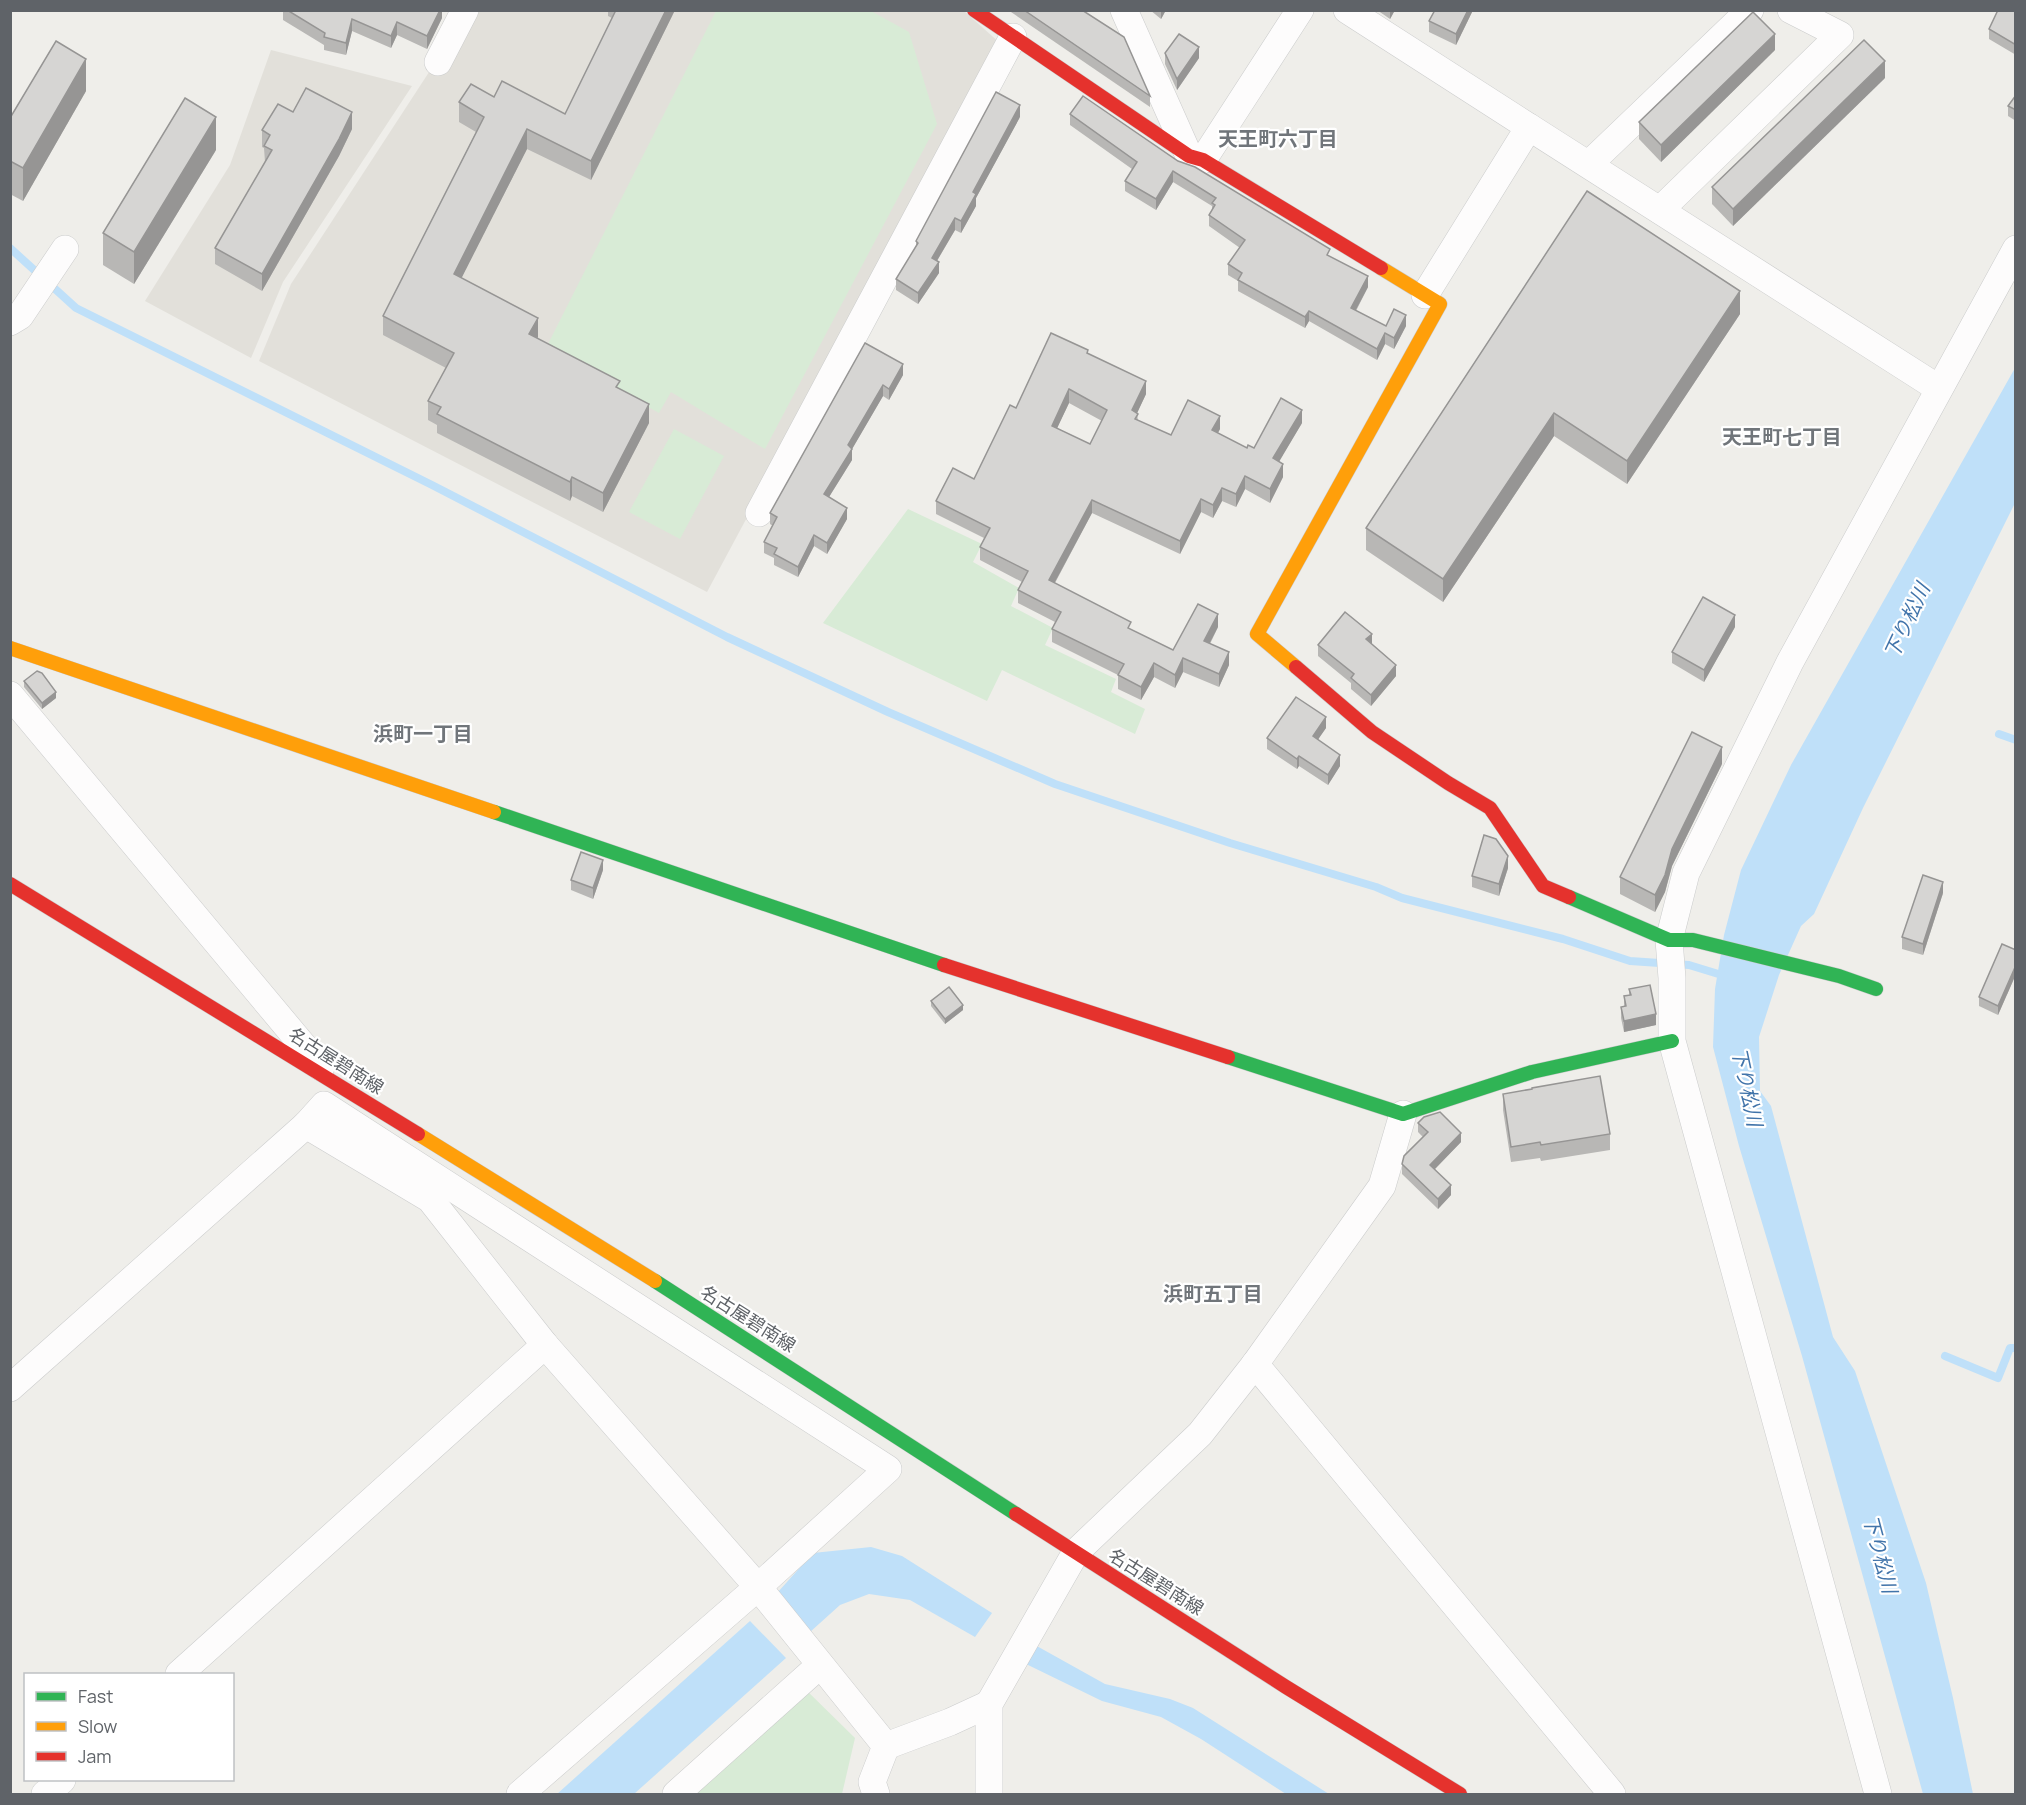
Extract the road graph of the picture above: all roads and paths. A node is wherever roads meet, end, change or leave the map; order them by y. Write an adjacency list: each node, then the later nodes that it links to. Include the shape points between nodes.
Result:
1 (465, 10): 9 (street)
2 (974, 10): 8 (street)
3 (1124, 10): 11 (street)
4 (1300, 10): 11 (street)
5 (1347, 10): 10 (street)
6 (1750, 10): 12 (street)
7 (1791, 10): 13 (street, via 1840,35)
8 (1013, 37): 11 (street); 19 (street)
9 (438, 62)
10 (1529, 127): 12 (street); 16 (street)
11 (1196, 158): 16 (street)
12 (1589, 164): 13 (street)
13 (1660, 210): 18 (street)
14 (2016, 249): 18 (street)
15 (59, 257): 17 (street, via 20,316)
16 (1425, 295): 23 (street, via 1440,304 1257,634 1372,732 1490,808 1543,886)
17 (10, 321)
18 (1938, 388): 23 (street, via 1790,662 1686,873)
19 (759, 513)
20 (10, 648): 27 (street, via 961,971)
21 (10, 695): 26 (street)
22 (10, 884): 26 (street, 名古屋碧南線)
23 (1677, 942): 24 (street, via 1839,976); 25 (street, via 1672,978)
24 (1876, 988)
25 (1672, 1041): 27 (street, via 1532,1072); 46 (street)
26 (328, 1077): 32 (street, 名古屋碧南線, via 770,1354)
27 (1403, 1114): 30 (street, via 1382,1186)
28 (306, 1125): 29 (street, via 430,1199); 31 (street); 33 (street, via 324,1105 888,1469)
29 (545, 1345): 33 (street); 35 (street)
30 (1255, 1364): 32 (street, via 1200,1434); 45 (street)
31 (10, 1388)
32 (1076, 1552): 36 (street); 44 (street, 名古屋碧南線)
33 (758, 1587): 34 (street); 40 (street)
34 (820, 1665): 37 (street); 41 (street)
35 (180, 1673)
36 (989, 1704): 37 (street); 43 (street)
37 (886, 1746): 42 (street, via 872,1782)
38 (60, 1781): 39 (street)
39 (45, 1794)
40 (520, 1794)
41 (676, 1794)
42 (876, 1794)
43 (989, 1794)
44 (1460, 1794)
45 (1612, 1794)
46 (1878, 1794)

